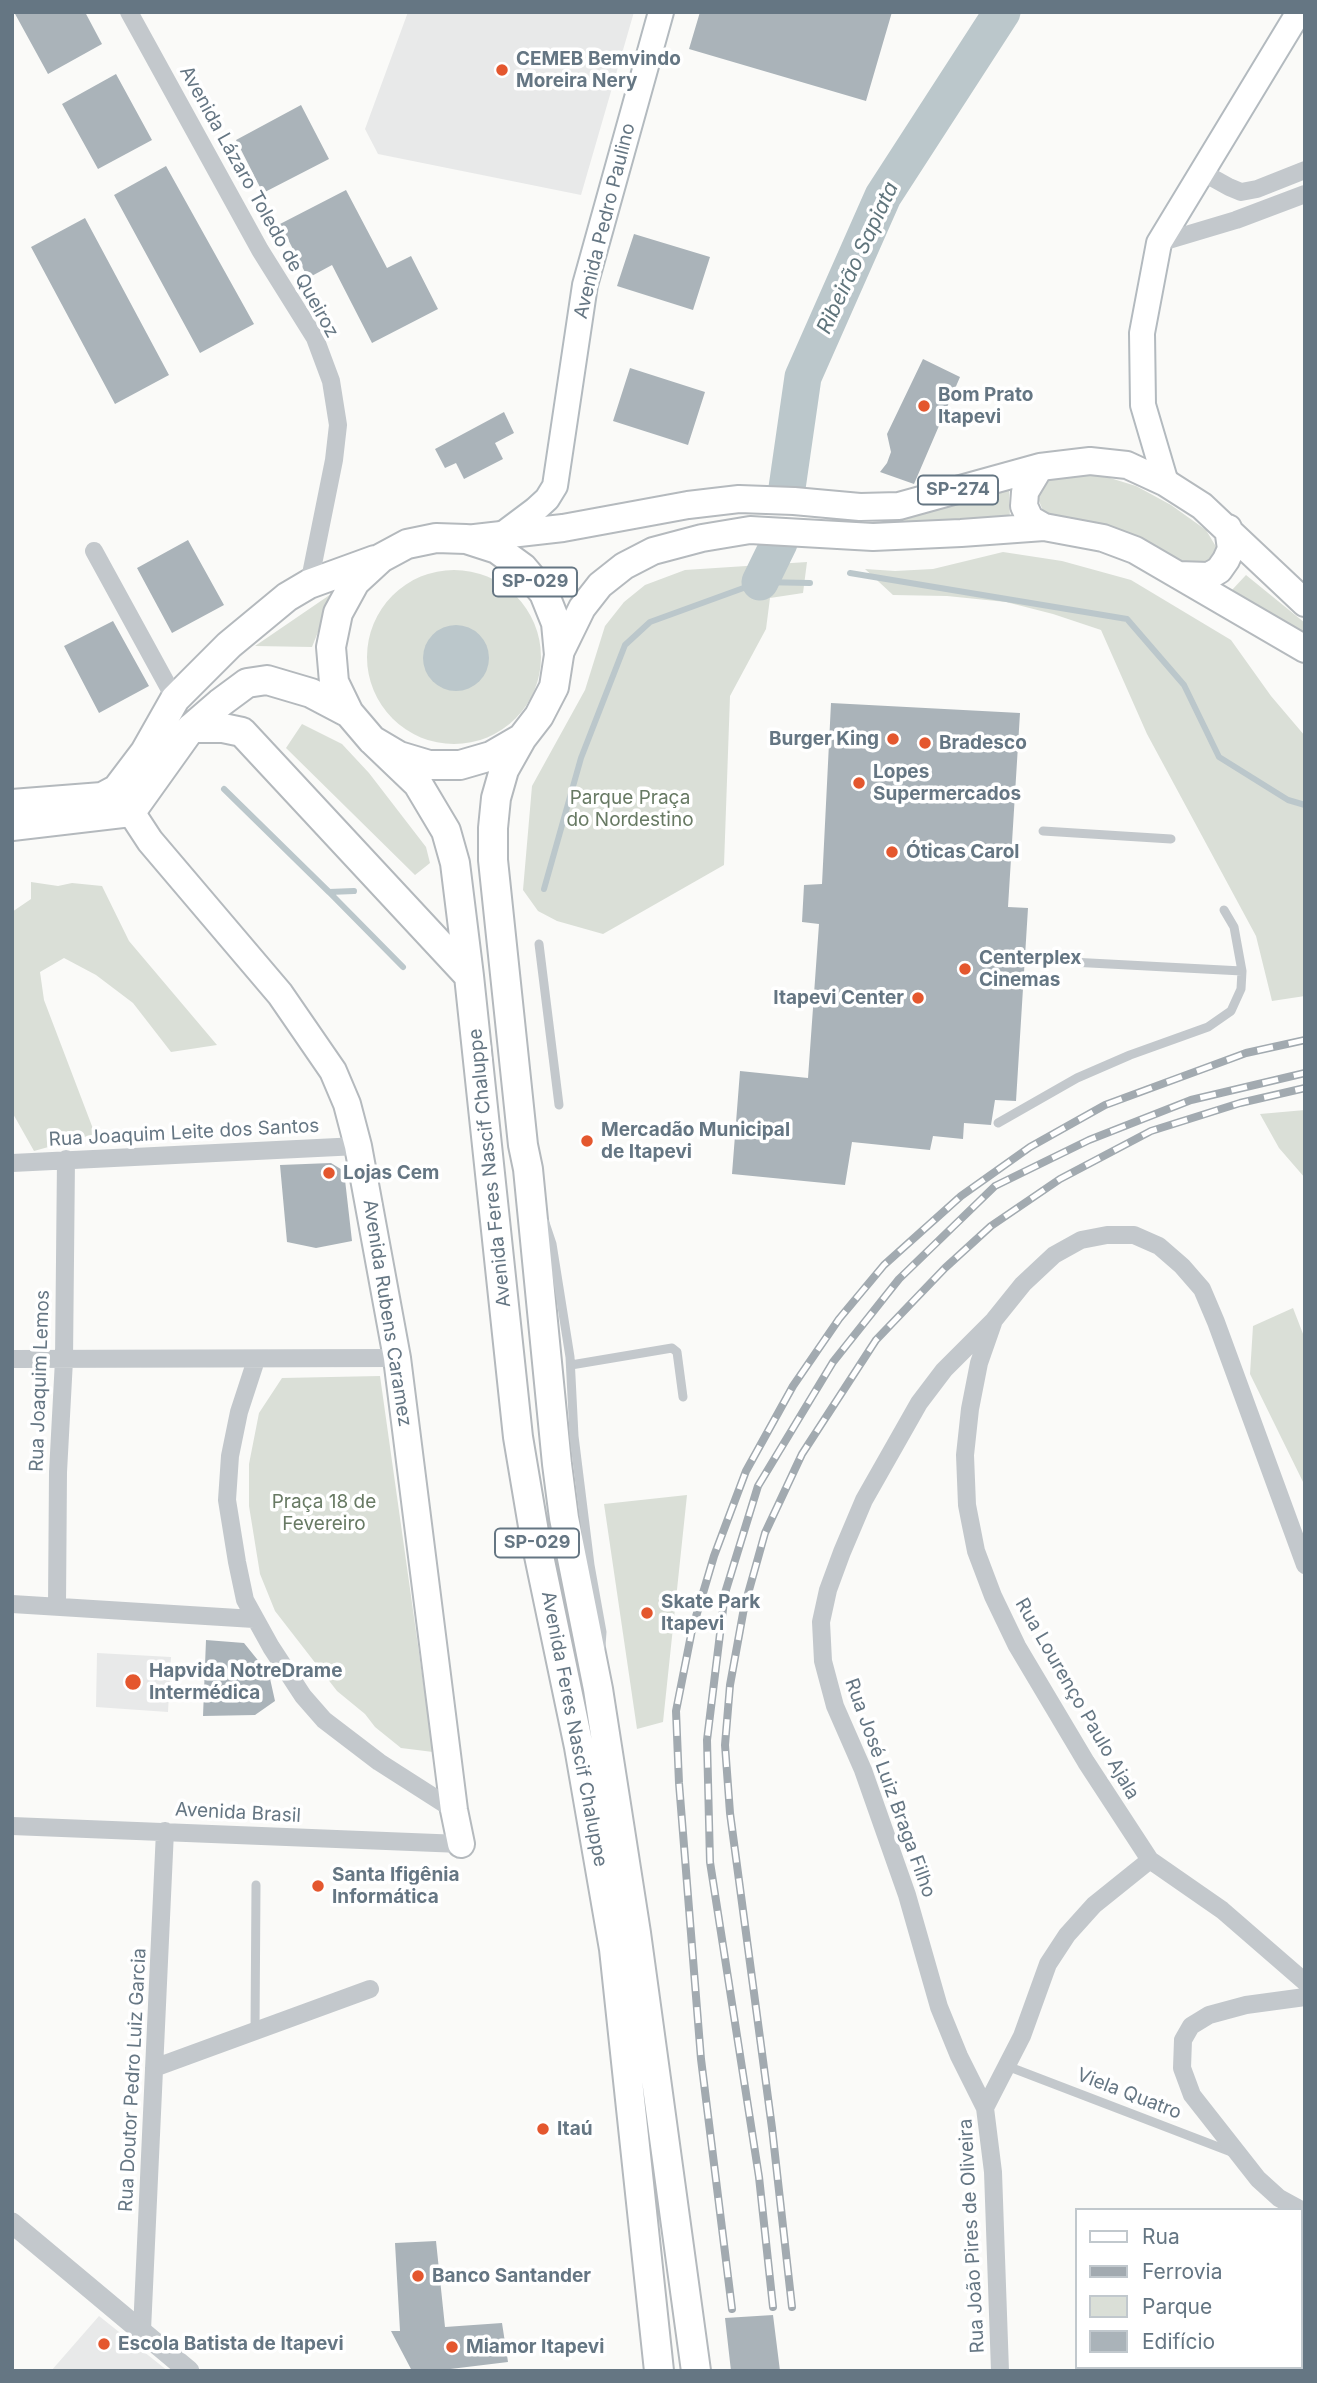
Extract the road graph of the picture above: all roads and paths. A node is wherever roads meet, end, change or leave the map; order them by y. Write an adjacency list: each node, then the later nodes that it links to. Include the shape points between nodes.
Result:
1 (129, 12): 17 (street, Avenida Lázaro Toledo de Queiroz, via 260,250 315,338 331,381 338,425)
2 (661, 12): 12 (main road, Avenida Pedro Paulino, via 585,285 555,486 547,499)
3 (1299, 12): 5 (main road)
4 (1305, 170): 5 (street, via 1241,191)
5 (1202, 172): 7 (main road)
6 (1305, 194): 7 (street)
7 (1159, 243): 9 (main road, via 1142,332 1143,405)
8 (1040, 467): 9 (main road, SP-274, via 1090,461 1127,465); 10 (main road, via 1025,492 1024,506 1030,519); 12 (main road, SP-274, via 899,506 740,499)
9 (1166, 483): 11 (main road, SP-274)
10 (1044, 527): 16 (main road, SP-274, via 1103,538); 20 (main road, SP-274, via 873,537 750,530 702,538 653,551 600,585 582,608)
11 (1228, 528): 16 (main road, via 1231,549 1219,570 1209,576); 18 (main road, SP-274)
12 (503, 534): 13 (main road, SP-274)
13 (466, 539): 15 (highway, SP-029, via 436,538 407,544); 20 (highway, SP-029, via 497,549 537,584 556,623)
14 (94, 551): 21 (street)
15 (381, 558): 17 (highway, SP-029); 22 (highway, SP-029, via 355,582 338,613 331,647 334,682)
16 (1176, 574): 19 (main road, SP-274)
17 (309, 584): 21 (highway, SP-029, via 261,617)
18 (1305, 603)
19 (1305, 649)
20 (559, 655): 24 (highway, SP-029, via 554,687 540,716)
21 (175, 699): 26 (highway, SP-029)
22 (349, 713): 23 (highway, SP-029, via 311,692 267,680 247,683); 25 (highway, SP-029)
23 (191, 728): 26 (highway, SP-029); 35 (highway, via 242,732)
24 (522, 738): 25 (highway, SP-029, via 491,756 460,765 429,765 399,756); 41 (highway, Avenida Feres Nascif Chaluppe / SP-029, via 504,770 493,828)
25 (372, 740): 35 (highway, Avenida Feres Nascif Chaluppe / SP-029, via 418,784 446,831 455,863)
26 (124, 801): 27 (highway, via 102,797); 28 (highway); 38 (main road, Avenida Rubens Caramez, via 158,850 280,994 313,1041 333,1071)
27 (12, 804)
28 (12, 825)
29 (1043, 831): 30 (lane)
30 (1171, 839)
31 (1224, 910): 34 (lane, via 1234,928)
32 (539, 944): 36 (lane)
33 (1033, 960): 34 (lane)
34 (1242, 971): 37 (lane, via 1237,1001 1220,1021 1076,1079)
35 (469, 976): 72 (highway, Avenida Feres Nascif Chaluppe / SP-029, via 519,1437 614,1949)
36 (559, 1105)
37 (998, 1123)
38 (358, 1146): 39 (street, Rua Joaquim Leite dos Santos); 43 (main road, Avenida Rubens Caramez)
39 (66, 1159): 40 (street, Rua Joaquim Leite dos Santos); 45 (street, Rua Joaquim Lemos)
40 (12, 1163)
41 (528, 1169): 47 (lane, via 552,1244); 53 (highway, Avenida Feres Nascif Chaluppe / SP-029, via 564,1518)
42 (994, 1320): 49 (street, Rua José Luiz Braga Filho, via 1054,1255 1081,1240 1134,1235 1159,1246 1202,1289); 58 (street, Rua Lourenço Paulo Ajala, via 979,1363 965,1455 967,1505 976,1551 1017,1646); 66 (street, Rua José Luiz Braga Filho, via 944,1370 919,1403 864,1500 828,1590 821,1622 823,1661 835,1706 887,1835 939,2007)
43 (397, 1358): 46 (street); 54 (main road, Avenida Rubens Caramez)
44 (12, 1359): 45 (street)
45 (64, 1360): 46 (street); 51 (street, Rua Joaquim Lemos)
46 (256, 1360): 52 (street, via 239,1412 227,1500 245,1600)
47 (571, 1365): 48 (lane, via 672,1348 677,1352); 53 (lane, via 574,1436 602,1632)
48 (683, 1397)
49 (1305, 1565)
50 (12, 1604): 51 (street)
51 (57, 1605): 52 (street)
52 (254, 1619): 54 (street, via 303,1696 324,1720)
53 (598, 1689): 73 (highway, Avenida Feres Nascif Chaluppe / SP-029)
54 (454, 1810): 57 (main road, Avenida Rubens Caramez)
55 (12, 1826): 56 (street, Avenida Brasil)
56 (165, 1831): 57 (street, Avenida Brasil); 65 (street, Rua Doutor Pedro Luiz Garcia)
57 (461, 1844)
58 (1150, 1860): 60 (street, Rua Lourenço Paulo Ajala, via 1222,1910); 64 (street, Rua João Pires de Oliveira, via 1094,1905 1067,1935 1048,1964)
59 (257, 1885): 63 (lane)
60 (1305, 1982)
61 (370, 1989): 63 (street)
62 (1305, 1997): 67 (street, via 1209,2015 1191,2026 1183,2040 1182,2067 1192,2095)
63 (255, 2032): 65 (street)
64 (1007, 2066): 66 (street, Rua João Pires de Oliveira); 67 (lane, Viela Quatro)
65 (155, 2068): 70 (street, Rua Doutor Pedro Luiz Garcia)
66 (985, 2108): 74 (street, Rua João Pires de Oliveira, via 993,2172)
67 (1239, 2155): 68 (street)
68 (1279, 2204)
69 (12, 2223): 70 (street)
70 (142, 2330): 71 (street)
71 (189, 2371)
72 (659, 2371)
73 (696, 2371)
74 (1000, 2371)

